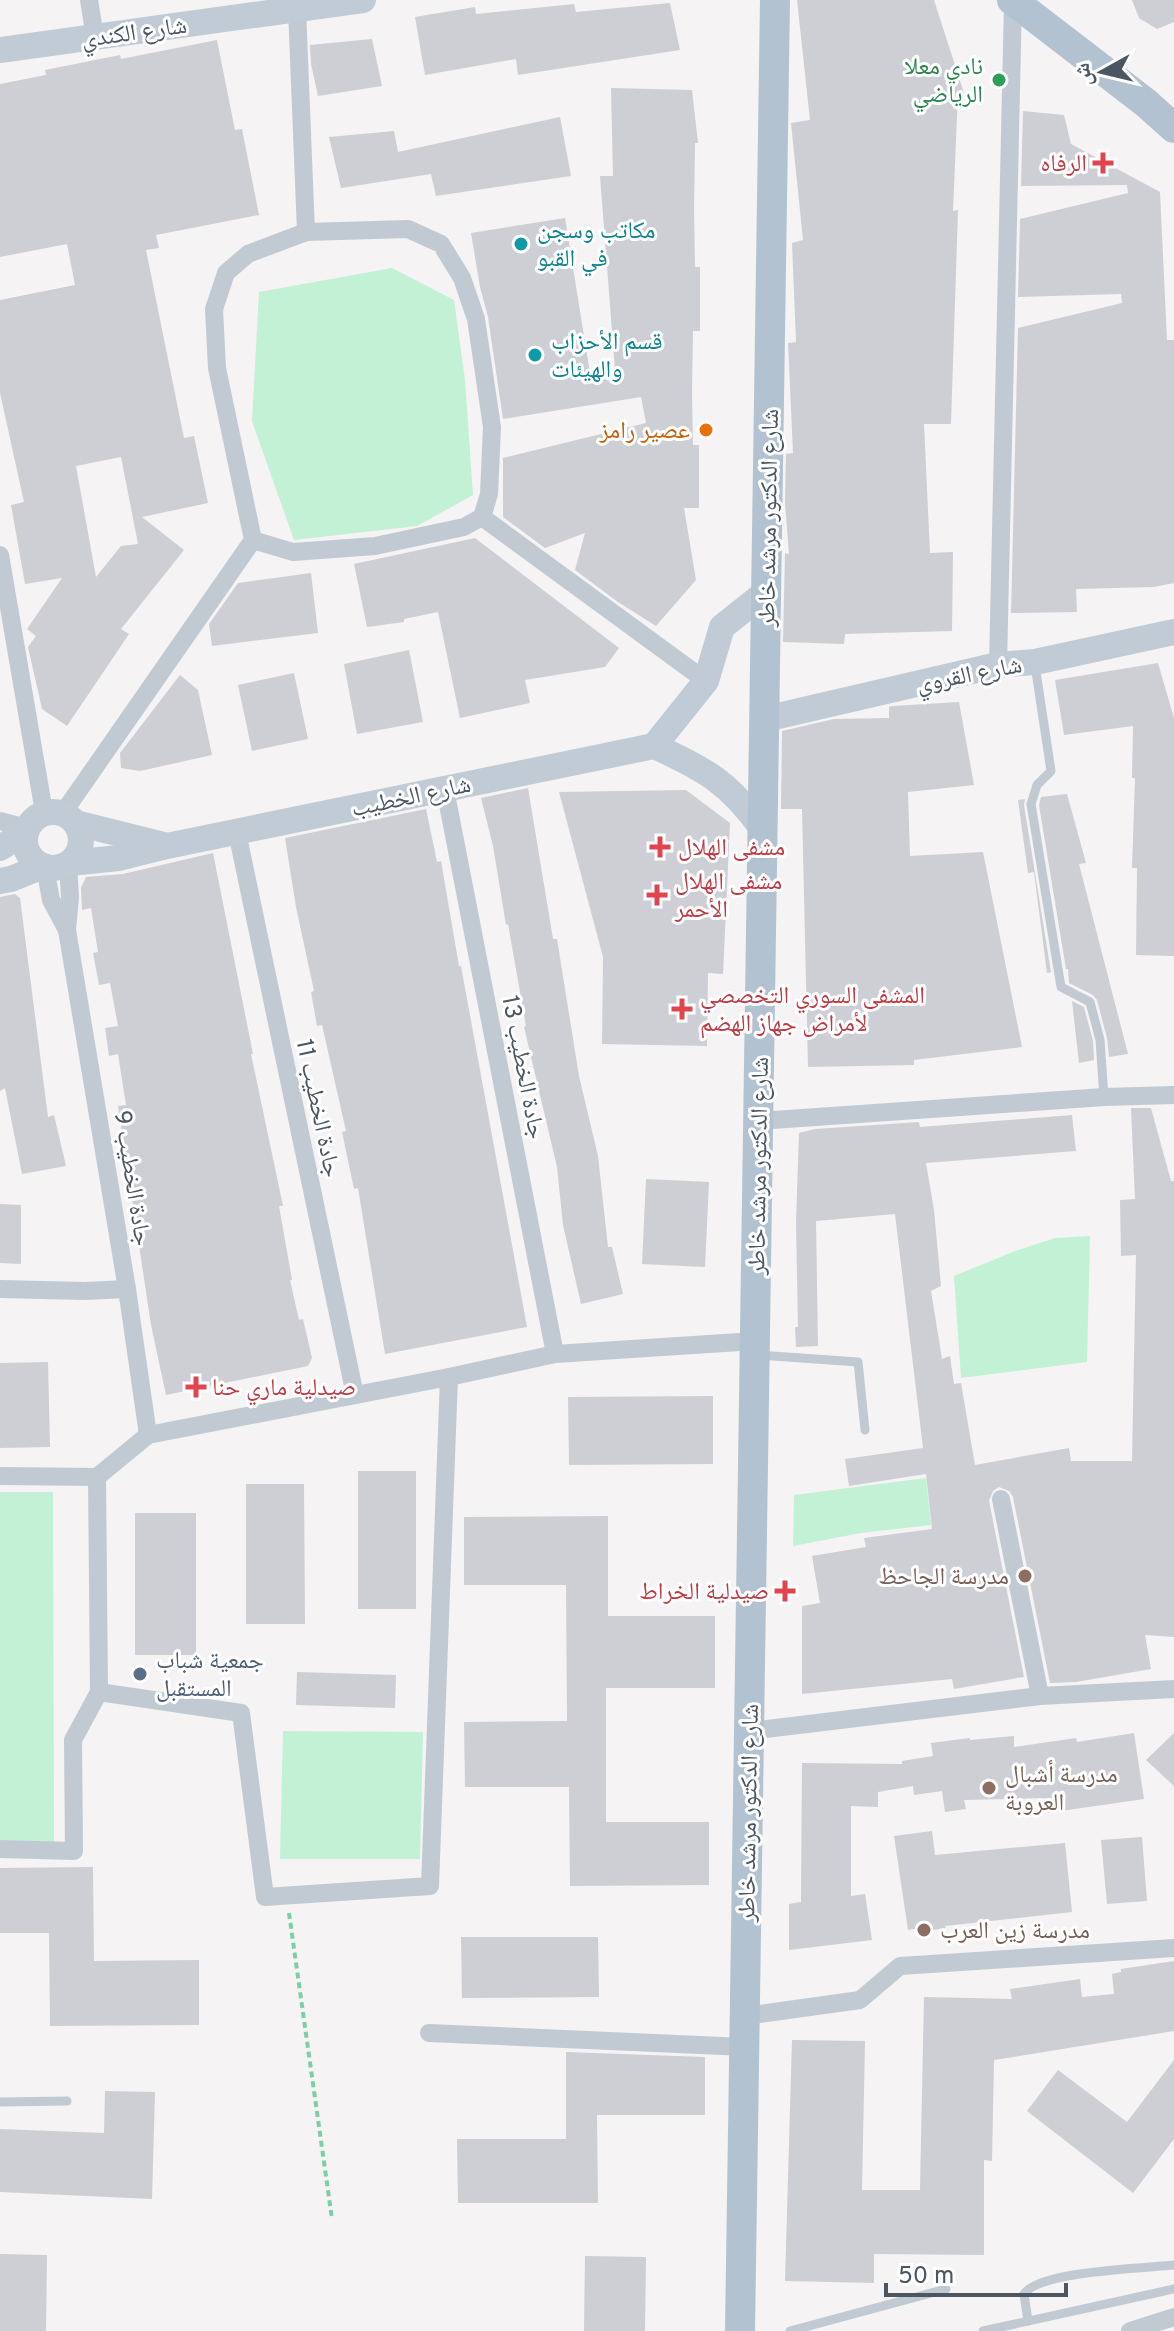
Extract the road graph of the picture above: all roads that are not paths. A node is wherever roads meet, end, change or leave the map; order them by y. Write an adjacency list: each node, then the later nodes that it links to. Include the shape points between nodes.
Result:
1 (89, 0): 8 (street)
2 (363, 0): 6 (main road, شارع الكندي)
3 (775, 0): 7 (main road, شارع الدكتور مرشد خاطر)
4 (794, 0): 7 (main road)
5 (1012, 0): 10 (main road); 19 (street)
6 (297, 9): 8 (main road, شارع الكندي); 12 (street)
7 (775, 36): 16 (main road, شارع الدكتور مرشد خاطر)
8 (95, 37): 9 (main road, شارع الكندي)
9 (0, 50)
10 (1160, 104): 11 (main road)
11 (1174, 128)
12 (306, 232): 13 (street, via 408,229 441,244 462,278 476,319 492,427 489,494); 14 (street, via 248,254 226,273 214,309 217,368)
13 (482, 517): 14 (street, via 464,527 375,546 293,552); 20 (street)
14 (253, 540): 25 (street)
15 (0, 555): 25 (street)
16 (766, 592): 20 (main road, via 722,627); 21 (main road, شارع الدكتور مرشد خاطر)
17 (1174, 632): 18 (main road, شارع القروي)
18 (1035, 662): 19 (main road, شارع القروي); 33 (lane, via 1051,771 1037,785 1031,804 1052,939 1061,987 1090,1002 1100,1040)
19 (998, 665): 21 (main road, شارع القروي)
20 (706, 681): 22 (main road)
21 (765, 719): 26 (main road, شارع الدكتور مرشد خاطر)
22 (654, 746): 23 (main road, شارع الخطيب); 26 (main road, via 698,765 727,786)
23 (445, 789): 27 (main road, شارع الخطيب); 38 (street, جادة الخطيب 13)
24 (0, 821): 25 (street)
25 (47, 822): 28 (main road, شارع الخطيب); 29 (main road); 30 (main road, via 25,839 28,853 37,863); 30 (main road, via 80,829 82,844 75,858)
26 (763, 830): 34 (main road, شارع الدكتور مرشد خاطر)
27 (237, 832): 28 (main road, شارع الخطيب); 40 (street, جادة الخطيب 11)
28 (167, 846): 30 (main road, شارع الخطيب)
29 (0, 848)
30 (57, 865): 31 (main road, شارع الخطيب); 36 (street, جادة الخطيب 9, via 70,897 67,930)
31 (0, 881)
32 (1174, 1095): 33 (street)
33 (1104, 1097): 34 (street)
34 (759, 1121): 37 (main road, شارع الدكتور مرشد خاطر)
35 (0, 1289): 36 (street)
36 (127, 1289): 42 (street, جادة الخطيب 9)
37 (755, 1348): 38 (street); 41 (lane, via 858,1362); 49 (main road, شارع الدكتور مرشد خاطر)
38 (555, 1354): 39 (street)
39 (449, 1377): 40 (street); 47 (street, via 430,1886 265,1897 241,1713)
40 (355, 1395): 42 (street)
41 (865, 1430)
42 (148, 1435): 44 (street)
43 (0, 1476): 44 (street)
44 (97, 1477): 47 (street)
45 (1001, 1499): 48 (street)
46 (1174, 1689): 48 (street)
47 (99, 1692): 50 (street, via 73,1740 74,1851)
48 (1040, 1696): 49 (street)
49 (750, 1731): 52 (main road, شارع الدكتور مرشد خاطر)
50 (0, 1849)
51 (1174, 1948): 52 (street, via 900,1966 860,2000)
52 (745, 2016): 54 (main road, شارع الدكتور مرشد خاطر)
53 (429, 2033): 54 (street)
54 (745, 2047): 62 (main road, شارع الدكتور مرشد خاطر)
55 (67, 2101): 56 (lane)
56 (0, 2102)
57 (1174, 2265): 61 (lane, via 1080,2273 1038,2283 1024,2294)
58 (946, 2289): 63 (lane)
59 (1174, 2289): 61 (lane)
60 (1174, 2317): 65 (street)
61 (1028, 2321): 64 (lane)
62 (740, 2331)
63 (790, 2331)
64 (983, 2331)
65 (1130, 2331)

